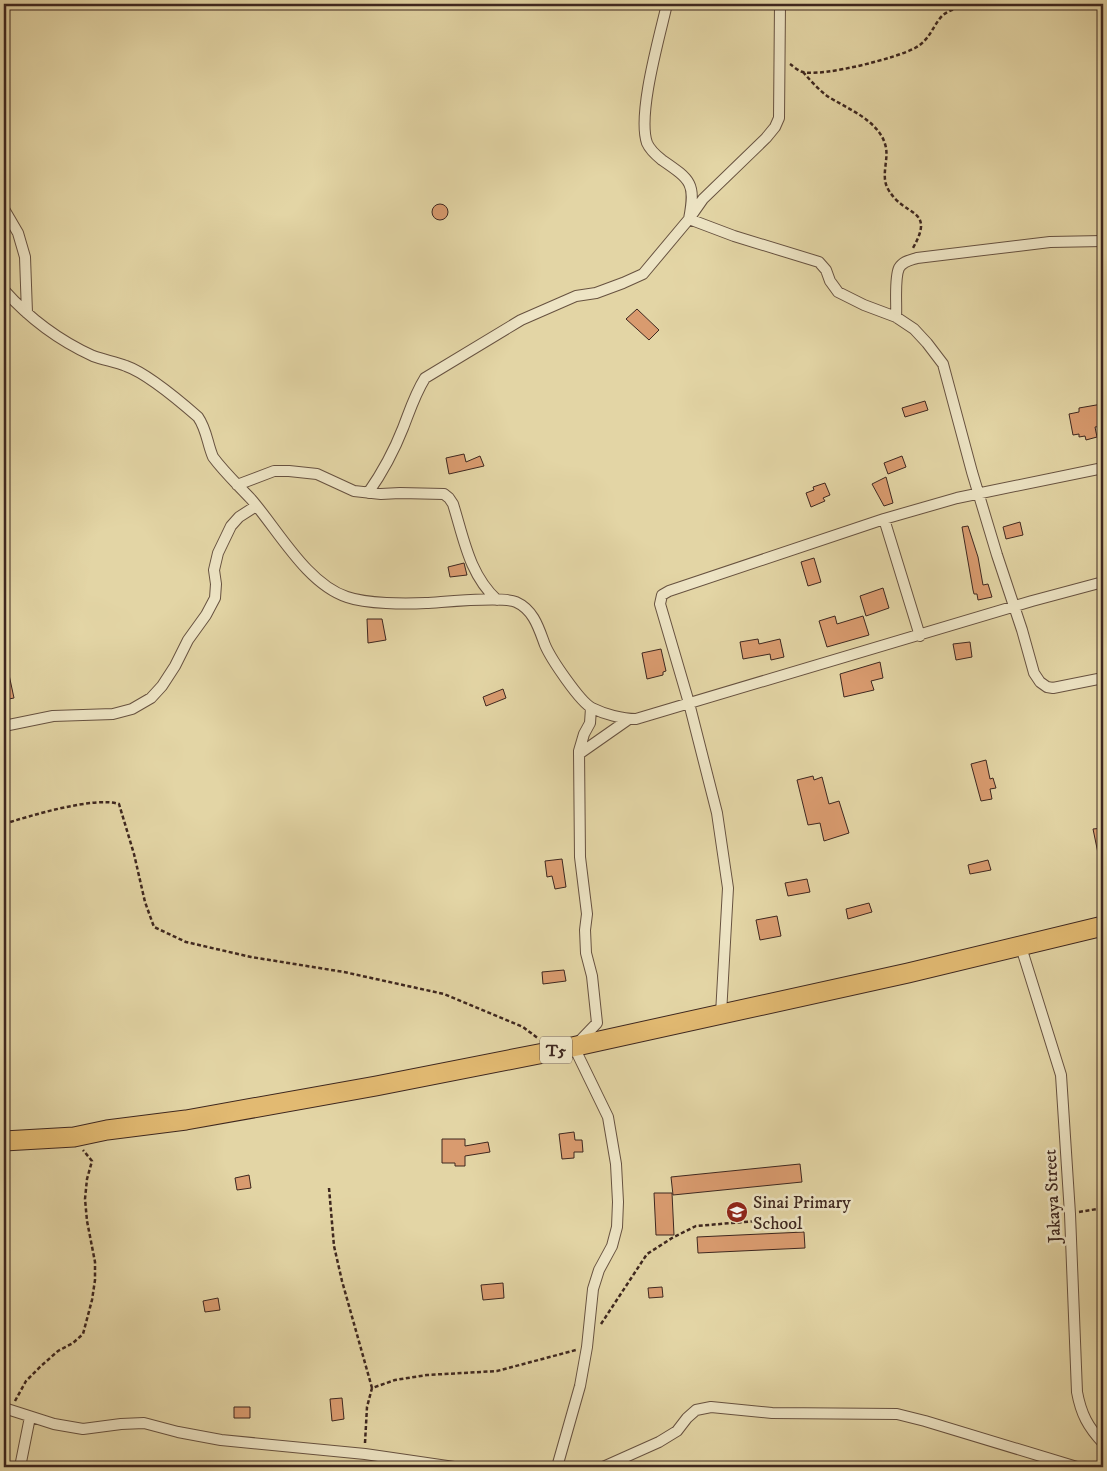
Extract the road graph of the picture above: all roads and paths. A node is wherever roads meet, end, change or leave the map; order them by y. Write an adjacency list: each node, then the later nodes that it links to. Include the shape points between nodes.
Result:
1 (667, 4): 9 (street, via 644,118 645,133 648,145 657,156 687,179 692,189)
2 (780, 4): 6 (street)
3 (982, 4): 7 (path, via 950,11 941,17 930,36 903,53 843,70)
4 (1091, 4): 5 (path)
5 (1103, 7)
6 (780, 58): 7 (path); 9 (street, via 779,118 775,127 703,199)
7 (802, 72): 11 (path, via 826,94 868,121 882,137 886,152 884,178 887,188 901,205 917,214 922,223 922,230)
8 (4, 209): 13 (street, via 18,233 25,257)
9 (689, 219): 14 (street, via 819,262 838,292); 17 (street, via 643,274 596,293 576,296 521,320 425,378 382,474)
10 (1103, 241): 11 (street, via 1050,242)
11 (905, 262): 14 (street, via 897,277)
12 (4, 290): 13 (street)
13 (27, 313): 16 (street, via 80,349 140,373 190,410 204,425 213,457)
14 (896, 317): 18 (street, via 914,329 943,364)
15 (1103, 468): 18 (street)
16 (238, 485): 17 (street, via 274,471 306,472 354,491); 19 (street)
17 (368, 493): 22 (street, via 444,494 449,498 471,564 479,580)
18 (979, 494): 20 (street); 23 (street)
19 (256, 506): 22 (street, via 326,588 348,598 408,604); 29 (street, via 231,526 218,553 214,598 175,666 151,698 132,709 113,714 53,716)
20 (884, 519): 24 (street); 26 (street, via 662,595 660,604)
21 (1103, 582): 23 (street)
22 (497, 600): 27 (street, via 516,602 529,611 561,673)
23 (1015, 606): 24 (street); 25 (street, via 1034,673 1040,682 1053,688)
24 (920, 636): 26 (street)
25 (1103, 678)
26 (689, 703): 28 (street); 34 (street, via 717,813 728,888)
27 (591, 708): 28 (street); 30 (street, via 590,723)
28 (629, 719): 30 (street)
29 (4, 726)
30 (579, 754): 35 (street, via 580,857 586,953 597,1023)
31 (4, 824): 36 (path, via 92,802 119,804 154,927 186,942 444,994 523,1028)
32 (1103, 926): 33 (highway, T5)
33 (1021, 946): 34 (highway, T5); 41 (street, Jakaya Street, via 1061,1075)
34 (721, 1014): 35 (highway, T5)
35 (574, 1046): 36 (highway, T5); 44 (street, via 608,1117 618,1202 612,1246 598,1270 593,1290)
36 (554, 1051): 37 (highway, T5, via 289,1102)
37 (74, 1137): 38 (highway, T5); 46 (path, via 92,1161 86,1179 85,1199 95,1262 92,1300 83,1334 31,1376)
38 (4, 1141)
39 (329, 1188): 45 (path, via 334,1246)
40 (1103, 1208): 41 (path)
41 (1070, 1214): 48 (street, Jakaya Street, via 1077,1392 1081,1411)
42 (756, 1221): 43 (path, via 696,1226 647,1254)
43 (600, 1325)
44 (587, 1347): 45 (path, via 497,1371 427,1375); 52 (street, via 574,1411)
45 (372, 1388): 49 (path, via 367,1407)
46 (6, 1409): 47 (street)
47 (30, 1417): 49 (street, via 83,1429 144,1423 221,1440); 50 (street)
48 (1103, 1442)
49 (365, 1454): 51 (street)
50 (20, 1467)
51 (454, 1467)
52 (557, 1467)
53 (603, 1467): 54 (street, via 659,1442 677,1431 696,1410 711,1407 772,1413 897,1414)
54 (1077, 1467)

